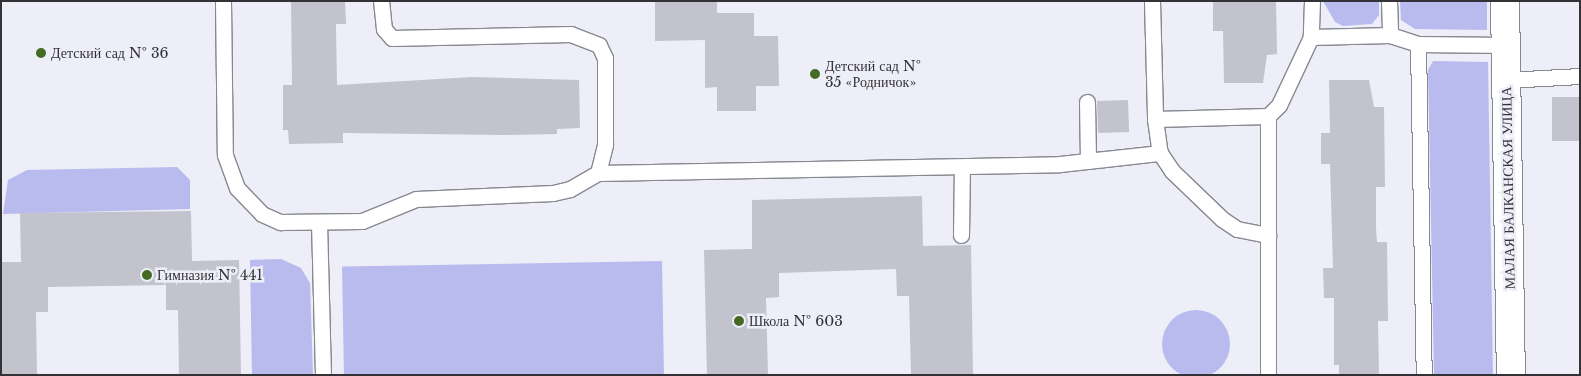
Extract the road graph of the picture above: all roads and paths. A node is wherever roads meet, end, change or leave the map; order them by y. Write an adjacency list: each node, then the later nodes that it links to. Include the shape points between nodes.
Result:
1 (222, 1): 20 (lane, via 229,171 248,202 262,214 280,222)
2 (381, 1): 19 (lane, via 384,29 392,38 570,34 599,45 605,58 605,144)
3 (1152, 1): 15 (lane)
4 (1312, 1): 8 (lane)
5 (1389, 1): 7 (lane)
6 (1505, 1): 10 (street, МАЛАЯ БАЛКАНСКАЯ УЛИЦА)
7 (1390, 35): 8 (lane); 9 (lane)
8 (1311, 37): 14 (lane, via 1279,105)
9 (1418, 44): 10 (lane); 25 (lane)
10 (1506, 44): 12 (street, МАЛАЯ БАЛКАНСКАЯ УЛИЦА)
11 (1580, 76): 12 (lane)
12 (1506, 80): 26 (street, МАЛАЯ БАЛКАНСКАЯ УЛИЦА)
13 (1087, 102): 17 (lane)
14 (1268, 116): 15 (lane); 21 (lane)
15 (1154, 119): 16 (lane)
16 (1160, 153): 17 (lane); 21 (lane, via 1172,171 1222,219 1237,229)
17 (1088, 161): 18 (lane)
18 (962, 167): 19 (lane); 22 (lane)
19 (598, 173): 20 (lane, via 570,189 553,193 416,199 362,220)
20 (319, 222): 23 (lane)
21 (1268, 235): 24 (lane)
22 (961, 236)
23 (323, 375)
24 (1268, 375)
25 (1424, 375)
26 (1511, 375)

